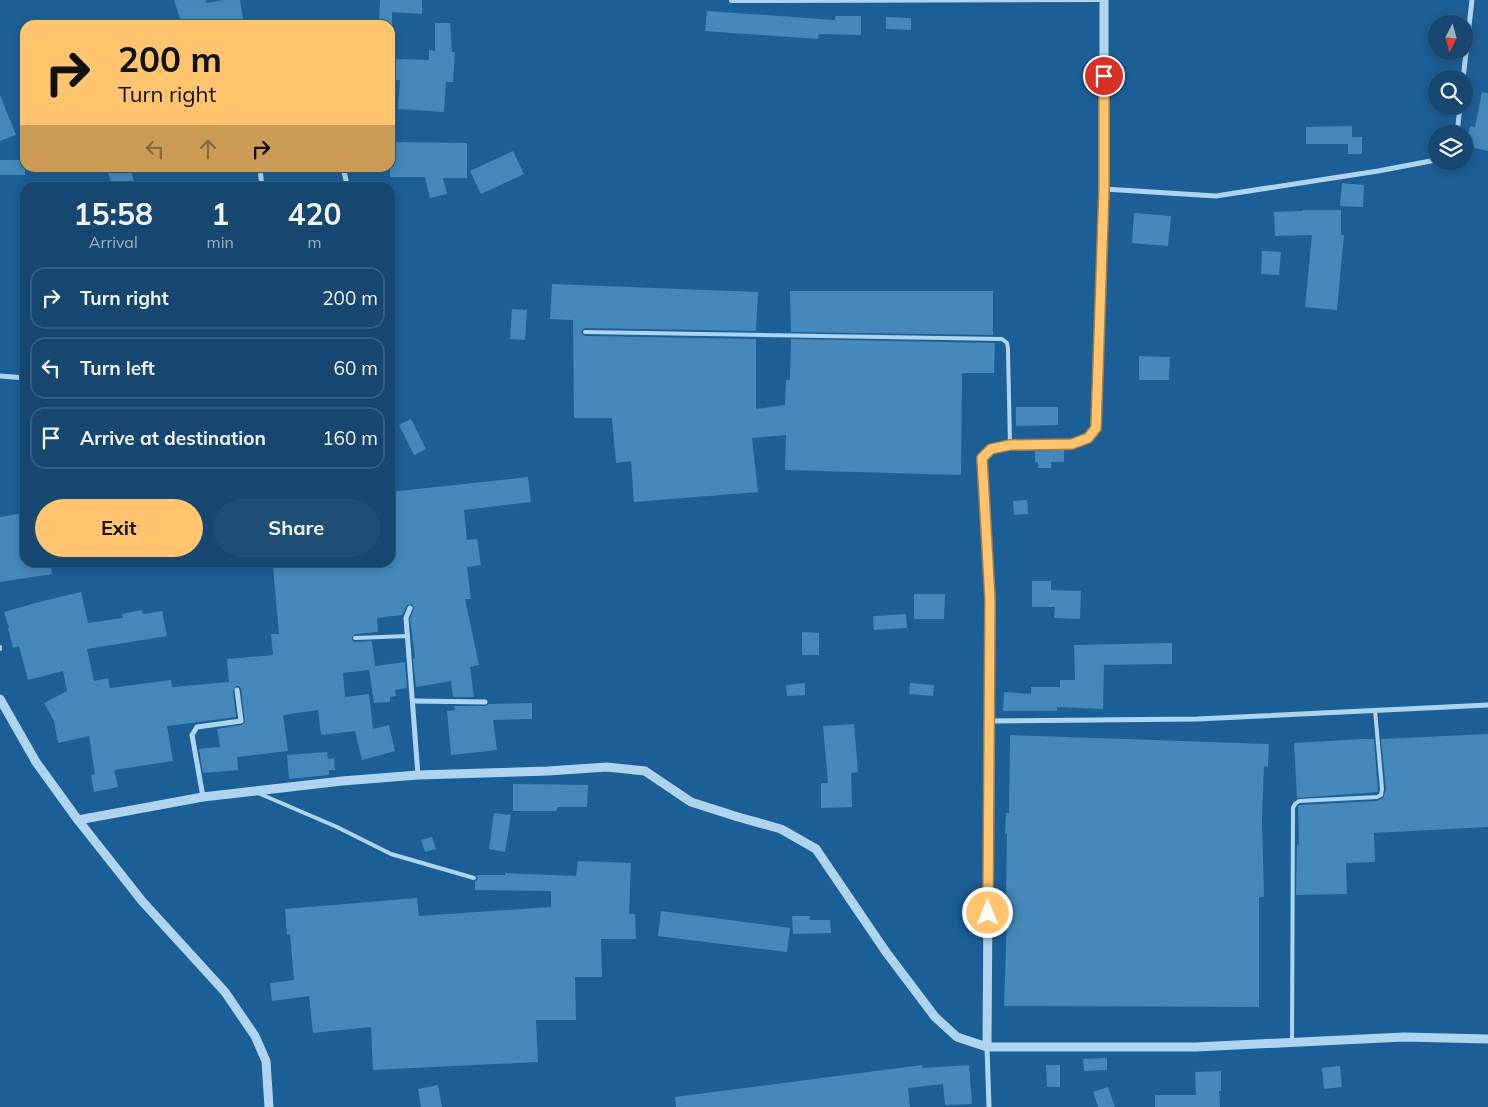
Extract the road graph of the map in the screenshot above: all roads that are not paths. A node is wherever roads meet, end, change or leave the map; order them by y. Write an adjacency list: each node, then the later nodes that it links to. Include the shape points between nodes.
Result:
1 (1104, 0): 3 (lane); 6 (street)
2 (1472, 0): 4 (street)
3 (731, 1)
4 (1464, 70)
5 (1428, 162): 6 (street, via 1216,196)
6 (1104, 189): 10 (street, via 1096,428 1088,438 1072,444)
7 (585, 332): 10 (lane, via 1002,339 1008,349)
8 (0, 376): 9 (street)
9 (20, 378)
10 (1010, 445): 20 (street, via 991,449 982,458 990,599)
11 (410, 608): 12 (street, via 406,618)
12 (408, 636): 13 (lane); 16 (street)
13 (354, 638)
14 (237, 690): 23 (street, via 241,721 196,727 192,735)
15 (0, 699): 24 (street, via 36,762)
16 (412, 701): 17 (street); 21 (street)
17 (485, 702)
18 (1488, 705): 19 (street)
19 (1375, 710): 20 (street, via 1197,719); 27 (lane, via 1381,795 1299,802 1293,808)
20 (990, 721): 28 (street)
21 (418, 775): 22 (street); 28 (street, via 607,767 645,771 691,802 781,829 816,849 935,1017 957,1037)
22 (252, 790): 23 (street); 25 (lane, via 391,854)
23 (203, 797): 24 (street)
24 (78, 820): 29 (street, via 142,901 225,992 250,1029 266,1061)
25 (474, 878)
26 (1488, 1039): 27 (street, via 1404,1037)
27 (1292, 1043): 28 (street, via 1194,1047)
28 (988, 1047): 30 (street)
29 (269, 1107)
30 (989, 1107)

